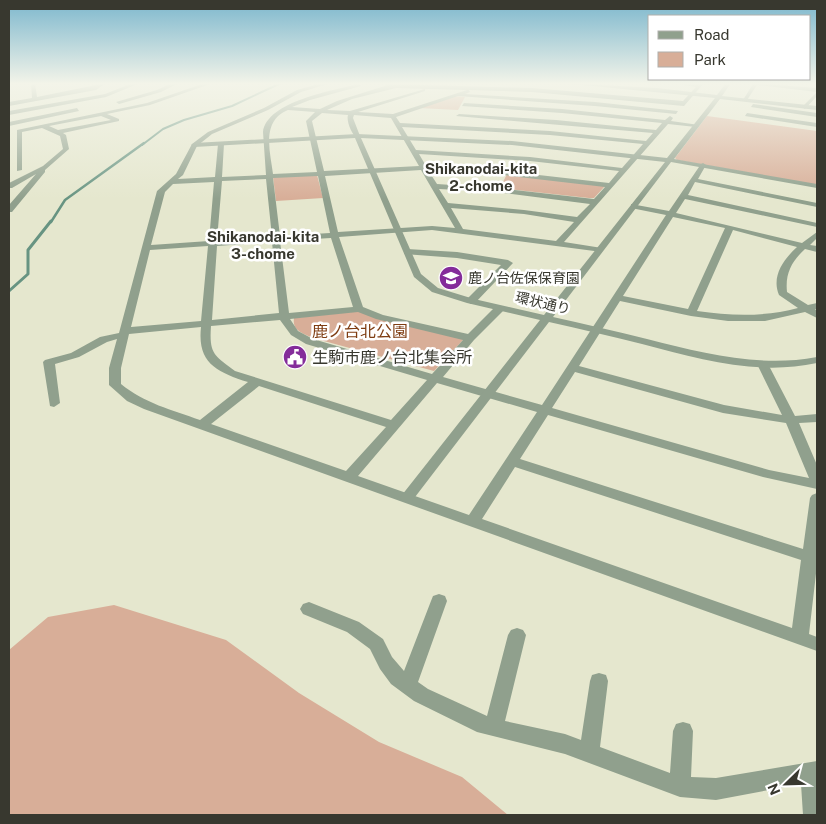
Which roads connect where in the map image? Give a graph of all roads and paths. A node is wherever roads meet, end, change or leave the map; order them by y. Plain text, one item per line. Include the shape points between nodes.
1 (31, 121) edge
2 (64, 121) edge
3 (110, 121) edge
4 (236, 121) edge
5 (271, 121) edge
6 (309, 121) edge
7 (351, 121) edge
8 (395, 121) edge
9 (457, 121) edge
10 (547, 121) edge
11 (663, 121) edge
12 (699, 121) edge
13 (771, 121) edge
14 (556, 122) junction
15 (668, 122) junction
16 (397, 125) junction
17 (696, 125) junction
18 (42, 126) junction
19 (454, 127) junction
20 (817, 128) edge
21 (520, 130) junction
22 (59, 132) junction
23 (658, 132) junction
24 (550, 133) junction
25 (357, 136) junction
26 (405, 138) junction
27 (313, 139) junction
28 (266, 142) junction
29 (512, 143) junction
30 (648, 143) junction
31 (221, 144) junction
32 (194, 145) junction
33 (413, 152) junction
34 (637, 156) junction
35 (504, 157) junction
36 (669, 160) junction
37 (703, 166) junction
38 (45, 167) junction
39 (423, 168) junction
40 (19, 170) junction
41 (624, 170) junction
42 (9, 171) edge
43 (371, 171) junction
44 (494, 172) junction
45 (320, 174) junction
46 (270, 176) junction
47 (219, 180) junction
48 (694, 180) junction
49 (171, 182) junction
50 (611, 185) junction
51 (9, 186) edge
52 (434, 186) junction
53 (817, 186) edge
54 (683, 196) junction
55 (596, 202) junction
56 (445, 205) junction
57 (817, 205) edge
58 (634, 206) junction
59 (9, 210) edge
60 (672, 214) junction
61 (579, 220) junction
62 (817, 225) edge
63 (730, 227) junction
64 (398, 230) junction
65 (460, 230) junction
66 (334, 234) junction
67 (817, 234) edge
68 (276, 238) junction
69 (212, 243) junction
70 (559, 243) junction
71 (805, 245) junction
72 (146, 248) junction
73 (817, 249) edge
74 (599, 250) junction
75 (407, 252) junction
76 (618, 298) junction
77 (472, 301) junction
78 (817, 306) edge
79 (500, 308) junction
80 (806, 308) junction
81 (359, 309) junction
82 (691, 313) junction
83 (817, 315) edge
84 (284, 317) junction
85 (547, 318) junction
86 (206, 324) junction
87 (596, 330) junction
88 (124, 333) junction
89 (470, 338) junction
90 (817, 360) edge
91 (763, 364) junction
92 (572, 368) junction
93 (436, 379) junction
94 (256, 382) junction
95 (488, 394) junction
96 (54, 403) dead end
97 (545, 410) junction
98 (817, 418) edge
99 (791, 420) junction
100 (202, 425) junction
101 (393, 425) junction
102 (512, 461) junction
103 (349, 478) junction
104 (817, 482) edge
105 (407, 498) junction
106 (817, 498) edge
107 (472, 522) junction
108 (814, 558) edge
109 (440, 601) dead end
110 (309, 609) dead end
111 (517, 635) dead end
112 (800, 638) junction
113 (817, 644) edge
114 (599, 681) dead end
115 (408, 686) junction
116 (494, 728) junction
117 (683, 731) dead end
118 (589, 754) junction
119 (814, 771) edge
120 (680, 787) junction
121 (814, 815) edge

1 - 18 street
2 - 18 street
3 - 22 street
4 - 32 street via 210,132
5 - 28 street
6 - 27 street
7 - 25 street, 環状通り
8 - 16 street
9 - 19 street
10 - 14 street
11 - 15 street
12 - 17 street
13 - 20 street
14 - 23 street
14 - 24 street
15 - 17 street
15 - 23 street
16 - 19 street via 422,122
16 - 26 street
17 - 36 street
18 - 22 street
18 - 40 street via 19,131
19 - 21 street
21 - 24 street
21 - 29 street
22 - 38 street via 63,135 66,149
23 - 30 street
24 - 30 street
25 - 26 street
25 - 27 street
25 - 43 street, 環状通り
26 - 29 street
26 - 33 street
27 - 28 street
27 - 45 street
28 - 31 street
28 - 46 street
29 - 34 street
29 - 35 street
30 - 34 street
31 - 32 street
31 - 47 street
32 - 49 street via 179,175
33 - 35 street
33 - 39 street
34 - 36 street
34 - 41 street
35 - 41 street
35 - 44 street
36 - 37 street
36 - 58 street
37 - 48 street
37 - 53 street
38 - 40 street
38 - 51 street
38 - 59 street
39 - 43 street
39 - 44 street
39 - 52 street
40 - 42 street
41 - 50 street
43 - 45 street
43 - 64 street, 環状通り
44 - 50 street
45 - 46 street
45 - 66 street
46 - 47 street
46 - 68 street
47 - 49 street
47 - 69 street
48 - 54 street
48 - 57 street
49 - 72 street via 160,190
50 - 55 street
52 - 55 street
52 - 56 street
54 - 60 street
54 - 62 street
55 - 61 street
56 - 61 street
56 - 65 street
58 - 60 street
58 - 74 street
60 - 63 street
60 - 76 street
61 - 70 street
63 - 71 street
63 - 82 street
64 - 65 street
64 - 66 street
64 - 75 street, 環状通り
65 - 70 street
66 - 68 street
66 - 81 street
67 - 71 street
68 - 69 street
68 - 84 street
69 - 72 street
69 - 86 street
70 - 74 street
71 - 73 street
71 - 80 street via 790,258 779,280 782,293
72 - 88 street
74 - 85 street
75 - 77 street, 環状通り via 424,283 450,296
75 - 77 street via 508,263
76 - 82 street
76 - 87 street
77 - 79 street, 環状通り
78 - 80 street
79 - 85 street, 環状通り
79 - 89 street
80 - 82 street via 767,318 737,319
80 - 83 street
81 - 84 street
81 - 89 street
84 - 86 street
84 - 93 street via 290,331 306,341
85 - 87 street, 環状通り
85 - 95 street
86 - 88 street
86 - 94 street via 209,356 231,373
87 - 91 street, 環状通り via 712,358
87 - 92 street
88 - 96 street via 75,355 49,362
88 - 100 street via 115,368 115,386 131,398
89 - 93 street
90 - 91 street, 環状通り
91 - 99 street
92 - 97 street
92 - 99 street via 723,409
93 - 95 street
93 - 101 street
94 - 100 street
94 - 101 street
95 - 97 street
95 - 105 street
97 - 102 street
97 - 104 street via 768,474
98 - 99 street
99 - 104 street
100 - 103 street
101 - 103 street
102 - 107 street
102 - 108 street
103 - 105 street
105 - 107 street
106 - 108 street
107 - 112 street
108 - 112 street
109 - 115 street
110 - 115 street via 353,626 377,644 386,663
111 - 116 street
112 - 113 street
114 - 118 street
115 - 116 street via 477,723
116 - 118 street via 565,744
117 - 120 street
118 - 120 street
119 - 120 street via 716,789
119 - 121 street

